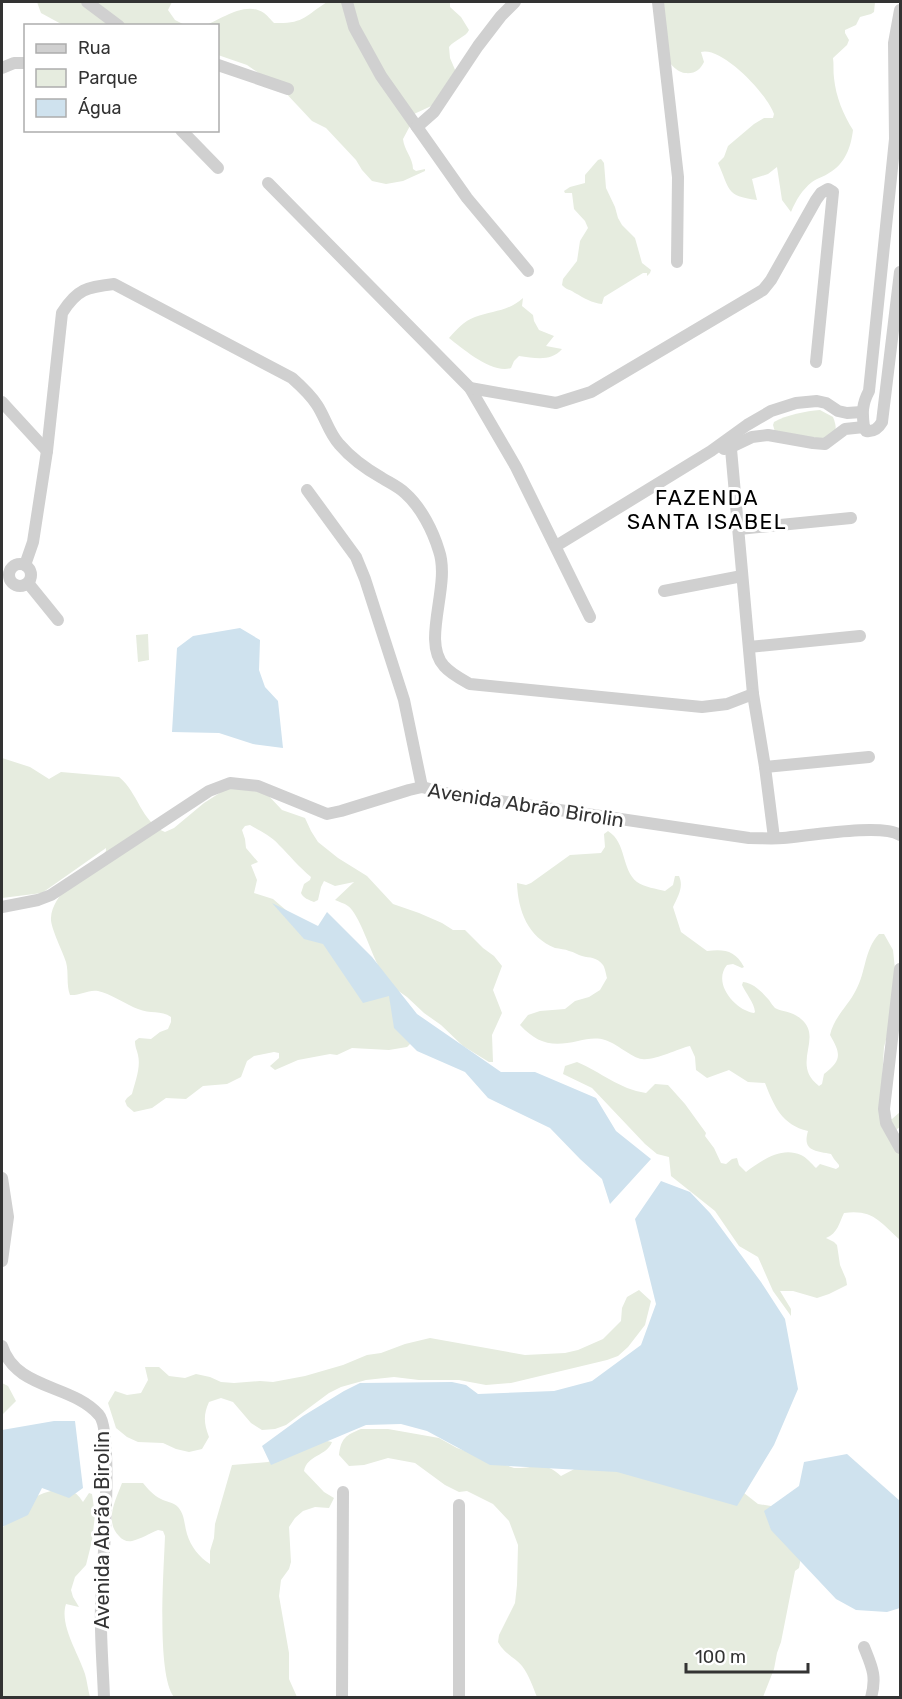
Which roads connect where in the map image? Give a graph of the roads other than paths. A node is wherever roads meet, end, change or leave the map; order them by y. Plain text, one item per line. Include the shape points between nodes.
1 (87, 2) edge
2 (347, 2) edge
3 (515, 2) edge
4 (658, 2) edge
5 (900, 10) edge
6 (115, 24) edge
7 (24, 63) edge
8 (219, 65) edge
9 (2, 68) edge
10 (288, 89) dead end
11 (417, 127) junction
12 (183, 132) edge
13 (898, 143) edge
14 (218, 168) dead end
15 (268, 183) dead end
16 (677, 262) dead end
17 (528, 271) dead end
18 (900, 272) edge
19 (816, 362) dead end
20 (470, 388) junction
21 (869, 391) junction
22 (886, 394) junction
23 (2, 402) edge
24 (838, 411) junction
25 (862, 412) junction
26 (864, 427) junction
27 (840, 432) junction
28 (730, 443) junction
29 (47, 451) junction
30 (308, 490) dead end
31 (851, 518) dead end
32 (739, 529) junction
33 (556, 546) junction
34 (25, 565) junction
35 (742, 576) junction
36 (5, 578) edge
37 (28, 583) junction
38 (664, 591) dead end
39 (590, 617) dead end
40 (58, 620) dead end
41 (860, 636) dead end
42 (749, 647) junction
43 (753, 694) junction
44 (869, 757) dead end
45 (765, 767) junction
46 (422, 788) junction
47 (900, 835) edge
48 (774, 838) junction
49 (2, 907) edge
50 (900, 969) edge
51 (900, 1148) edge
52 (2, 1178) edge
53 (2, 1262) edge
54 (2, 1346) edge
55 (343, 1492) dead end
56 (459, 1505) dead end
57 (864, 1647) dead end
58 (104, 1698) edge
59 (342, 1698) edge
60 (459, 1698) edge
61 (871, 1698) edge

1 - 6 street
2 - 11 street via 354,27
3 - 11 street via 484,39 434,112
4 - 16 street via 678,177
5 - 13 street via 894,43
7 - 9 street
8 - 10 street
11 - 17 street via 467,198
12 - 14 street
13 - 21 street
15 - 20 street
18 - 22 street
19 - 20 street via 833,192 828,189 821,192 763,290 591,392 556,403
20 - 33 street
21 - 22 street
21 - 25 street
22 - 26 street via 879,428 871,431
23 - 29 street
24 - 25 street
24 - 27 street
24 - 28 street via 817,401 771,411 747,424
25 - 26 street
26 - 27 street
27 - 28 street via 825,444 768,435
28 - 32 street
28 - 33 street
29 - 34 street via 33,542
29 - 43 street via 62,313 81,292 114,284 292,378 317,405 348,454 404,491 416,504 440,554 443,579 435,651 452,674 470,684 702,707 727,704
30 - 46 street via 356,557 365,579 404,700
31 - 32 street
32 - 35 street
33 - 39 street
34 - 36 street via 14,566
34 - 37 street via 31,573
35 - 38 street
35 - 42 street
36 - 37 street via 17,586
37 - 40 street
41 - 42 street
42 - 43 street
43 - 45 street
44 - 45 street
45 - 48 street
46 - 48 street, Avenida Abrão Birolin via 749,838
46 - 49 street, Avenida Abrão Birolin via 327,814 258,786 230,783 209,791 51,895
47 - 48 street, Avenida Abrão Birolin via 876,829
50 - 51 street via 884,1109 886,1123
52 - 53 street via 8,1217
54 - 58 street, Avenida Abrão Birolin via 10,1364 25,1377 83,1401 101,1417 105,1436 106,1521 101,1608
55 - 59 street
56 - 60 street
57 - 61 street via 874,1675

